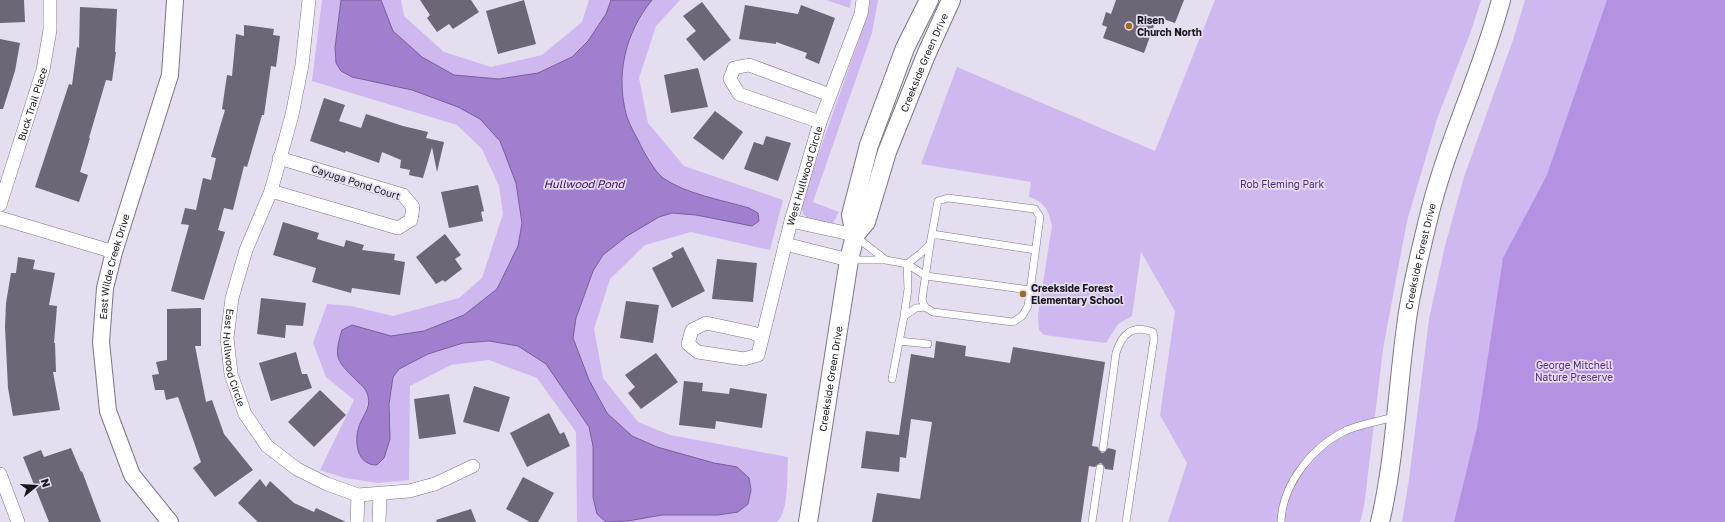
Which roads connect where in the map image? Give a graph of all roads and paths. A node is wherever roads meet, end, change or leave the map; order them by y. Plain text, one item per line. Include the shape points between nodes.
1 (50, 0) edge
2 (175, 0) edge
3 (309, 0) edge
4 (862, 0) edge
5 (930, 0) edge
6 (951, 0) edge
7 (1501, 0) edge
8 (830, 96) junction
9 (820, 122) junction
10 (279, 158) junction
11 (271, 190) junction
12 (0, 205) edge
13 (0, 218) edge
14 (791, 221) junction
15 (932, 234) junction
16 (855, 235) junction
17 (785, 244) junction
18 (930, 244) junction
19 (1035, 250) junction
20 (114, 252) junction
21 (849, 260) junction
22 (886, 260) junction
23 (907, 264) junction
24 (926, 276) junction
25 (1030, 290) junction
26 (925, 307) junction
27 (904, 316) junction
28 (762, 337) junction
29 (899, 340) junction
30 (928, 344) dead end
31 (892, 379) dead end
32 (1395, 417) junction
33 (1103, 448) dead end
34 (474, 466) dead end
35 (1100, 468) dead end
36 (0, 474) edge
37 (358, 495) junction
38 (380, 495) junction
39 (18, 522) edge
40 (170, 522) edge
41 (357, 522) edge
42 (379, 522) edge
43 (808, 522) edge
44 (1092, 522) edge
45 (1126, 522) edge
46 (1281, 522) edge
47 (1380, 522) edge

1 - 12 street, Buck Trail Place via 50,30 43,70
2 - 20 street, East Wilde Creek Drive via 170,75
3 - 10 street, East Hullwood Circle via 302,65 292,115
4 - 8 street, West Hullwood Circle via 861,14
5 - 16 main road, Creekside Green Drive via 905,48 868,144 850,215
6 - 16 main road, Creekside Green Drive via 887,152 866,222
7 - 32 main road, Creekside Forest Drive via 1432,202 1409,305
8 - 9 street, West Hullwood Circle
8 - 9 street via 749,65 734,68 730,79 739,94
9 - 14 street, West Hullwood Circle
10 - 11 street, East Hullwood Circle
10 - 11 street, Cayuga Pond Court via 403,195 413,207 411,220 398,228
11 - 37 street, East Hullwood Circle via 246,250 232,298 227,338 231,374 245,414 267,446 297,469 327,484
13 - 20 street
14 - 16 street
14 - 17 street, West Hullwood Circle
15 - 18 lane
15 - 19 lane
15 - 19 lane via 938,201 948,198 1035,209 1040,217
16 - 21 main road, Creekside Green Drive
16 - 22 lane
17 - 21 street
17 - 28 street, West Hullwood Circle
18 - 23 lane
18 - 24 lane
19 - 25 lane
20 - 40 street, East Wilde Creek Drive via 105,288 101,342 108,411 132,474
21 - 22 lane
21 - 43 main road, Creekside Green Drive
22 - 23 lane
23 - 24 lane
23 - 27 lane via 908,289
24 - 25 lane
24 - 26 lane via 922,300
25 - 26 lane via 1028,306 1022,316 1013,322 933,312
26 - 27 lane via 916,308
27 - 29 lane
28 - 28 street, West Hullwood Circle via 758,355 744,359 698,352 688,344 692,330 706,323
29 - 30 lane
29 - 31 lane
32 - 46 lane via 1347,430 1324,444 1307,461 1294,480 1286,497
32 - 47 main road, Creekside Forest Drive via 1389,477
33 - 45 lane via 1116,353 1121,339 1131,331 1145,329 1153,332
34 - 38 street, East Hullwood Circle via 435,484
35 - 44 lane
36 - 39 street
37 - 38 street, East Hullwood Circle
37 - 41 street
38 - 42 street

